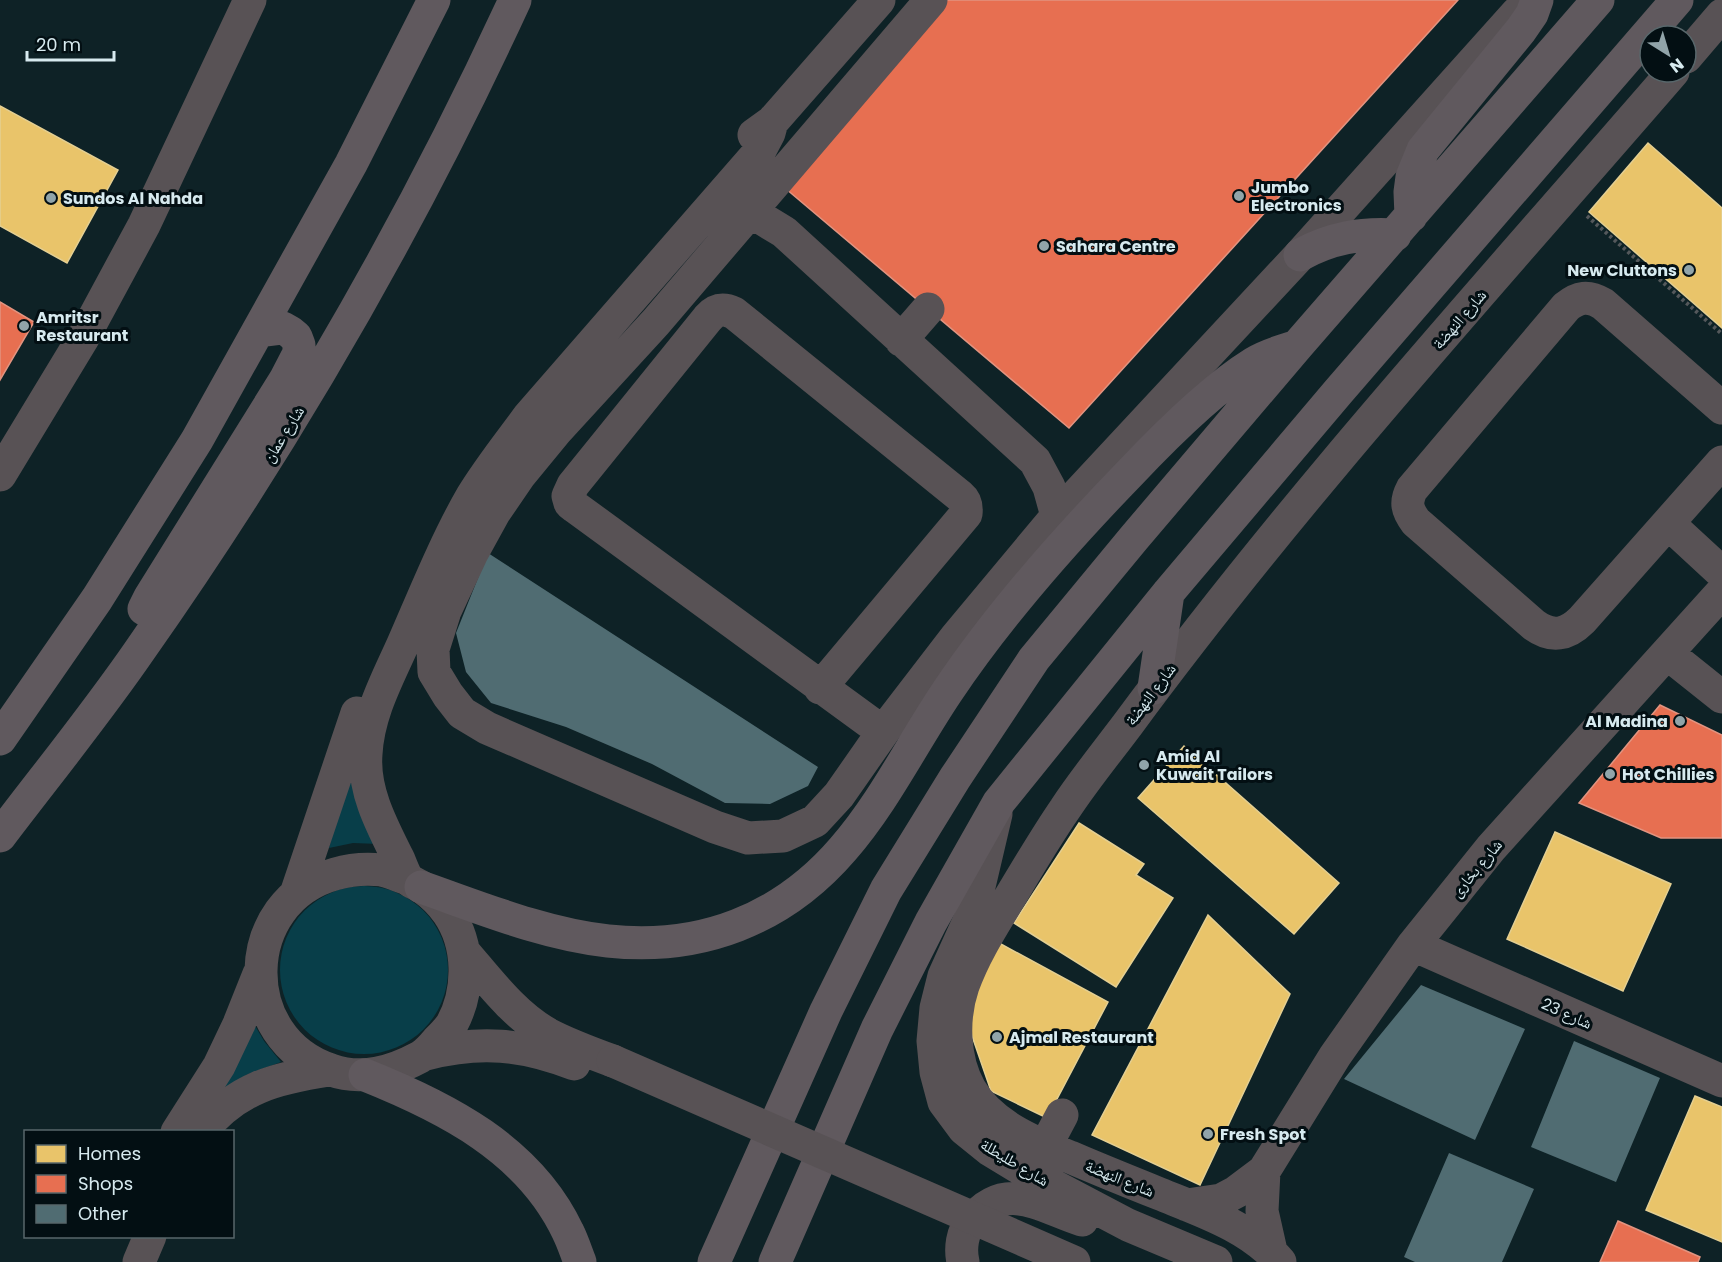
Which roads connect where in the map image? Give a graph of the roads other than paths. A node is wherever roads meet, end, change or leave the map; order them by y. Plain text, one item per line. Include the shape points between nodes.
1 (250, 0) edge
2 (434, 0) edge
3 (515, 0) edge
4 (879, 0) edge
5 (931, 0) edge
6 (1528, 0) edge
7 (1537, 0) edge
8 (1598, 0) edge
9 (1677, 0) edge
10 (1722, 15) edge
11 (1698, 43) edge
12 (1663, 84) edge
13 (772, 122) junction
14 (778, 179) junction
15 (707, 212) junction
16 (749, 214) junction
17 (1403, 225) junction
18 (784, 232) junction
19 (1300, 255) junction
20 (928, 309) dead end
21 (259, 331) junction
22 (901, 340) junction
23 (1298, 345) junction
24 (1722, 408) edge
25 (1035, 461) junction
26 (1722, 462) edge
27 (0, 475) edge
28 (1094, 475) junction
29 (1057, 516) junction
30 (1669, 524) junction
31 (1722, 573) edge
32 (1722, 592) edge
33 (1168, 593) junction
34 (140, 652) junction
35 (1668, 654) junction
36 (820, 688) junction
37 (1154, 688) junction
38 (1722, 698) edge
39 (883, 732) junction
40 (0, 739) edge
41 (999, 802) junction
42 (0, 836) edge
43 (415, 883) junction
44 (296, 894) junction
45 (1413, 945) junction
46 (464, 952) junction
47 (259, 974) junction
48 (426, 1054) junction
49 (609, 1069) junction
50 (329, 1070) junction
51 (364, 1075) junction
52 (1722, 1081) edge
53 (1062, 1115) dead end
54 (178, 1130) edge
55 (202, 1130) edge
56 (1045, 1147) junction
57 (1264, 1171) junction
58 (1187, 1205) junction
59 (1128, 1225) junction
60 (125, 1238) edge
61 (149, 1238) edge
62 (1275, 1256) edge
63 (115, 1262) edge
64 (139, 1262) edge
65 (580, 1262) edge
66 (714, 1262) edge
67 (774, 1262) edge
68 (963, 1262) edge
69 (1030, 1262) edge
70 (1074, 1262) edge
71 (1216, 1262) edge

1 - 27 street via 144,225 83,338
2 - 21 main road via 351,164
3 - 34 main road, شارع عمان via 431,172 331,355 284,434
4 - 13 street
5 - 14 street
6 - 19 street
7 - 17 main road via 1521,30 1423,150 1412,177
8 - 17 main road
9 - 33 main road
10 - 11 street
12 - 37 street, شارع النهضة via 1332,466
13 - 15 street via 759,152
13 - 44 street via 749,140 526,393 466,472 422,557 380,655 347,739
14 - 16 street
14 - 18 street
15 - 16 street
15 - 43 street via 499,456 472,497 376,705 365,758 368,786 376,813
16 - 18 street
16 - 39 street via 520,475 483,533 444,611 433,649 434,672 462,713 487,728 748,838 783,836 816,821
17 - 19 main road via 1376,234 1336,238
17 - 23 main road
18 - 22 street
19 - 28 street
20 - 22 street
21 - 34 main road via 275,328 290,332 299,345 299,353 150,597 140,620
21 - 40 main road via 149,519
22 - 25 street
23 - 43 main road via 1255,363 1215,393 1137,465 1074,531 947,691 867,818 842,850 807,885 776,907 759,917 702,936 665,941 607,941 504,916
23 - 66 main road via 1034,659 954,778 886,890 826,1011
24 - 30 street via 1602,304 1582,297 1566,307 1407,499 1416,522 1534,625 1550,633 1576,626
25 - 28 street via 1064,472
25 - 29 street via 1049,487
26 - 30 street
28 - 29 street
29 - 39 street
30 - 31 street
32 - 35 street, شارع بخارى
33 - 37 main road
33 - 41 main road
34 - 42 main road, شارع عمان
35 - 38 street
35 - 45 street, شارع بخارى via 1491,848
36 - 36 street via 575,507 568,496 708,318 720,309 734,313 965,500 967,507 966,514
36 - 39 street
37 - 56 street, شارع النهضة via 1065,809 983,943 962,988 956,1024 958,1058 971,1090 994,1116
41 - 59 street, شارع طليطلة via 973,912 944,976 936,1008 933,1041 944,1102 964,1129 990,1150
41 - 67 main road via 876,1029
43 - 44 street via 380,870 350,870 321,878
43 - 46 street via 437,899 449,915
44 - 47 street via 276,916 264,944
45 - 52 street, شارع 23
45 - 57 street, شارع بخارى via 1335,1056
46 - 48 street via 465,990 451,1025
46 - 49 street via 502,997 526,1018
47 - 50 street via 269,1014 287,1042 306,1059
47 - 54 street via 219,1066
48 - 49 street via 453,1047 494,1045 543,1052
48 - 51 street via 397,1069
49 - 69 street
49 - 70 street, bridge
50 - 51 street
50 - 55 street via 267,1083 226,1104
51 - 65 main road via 435,1107 506,1152 553,1207
53 - 56 street
56 - 58 street, شارع النهضة
57 - 58 street, شارع بخارى via 1221,1200
57 - 62 street, شارع بخارى via 1262,1211
58 - 62 street, شارع النهضة via 1247,1233
59 - 68 street via 1093,1223 1010,1197 979,1211 968,1225 962,1241
59 - 71 street, شارع طليطلة
60 - 63 street
61 - 64 street

